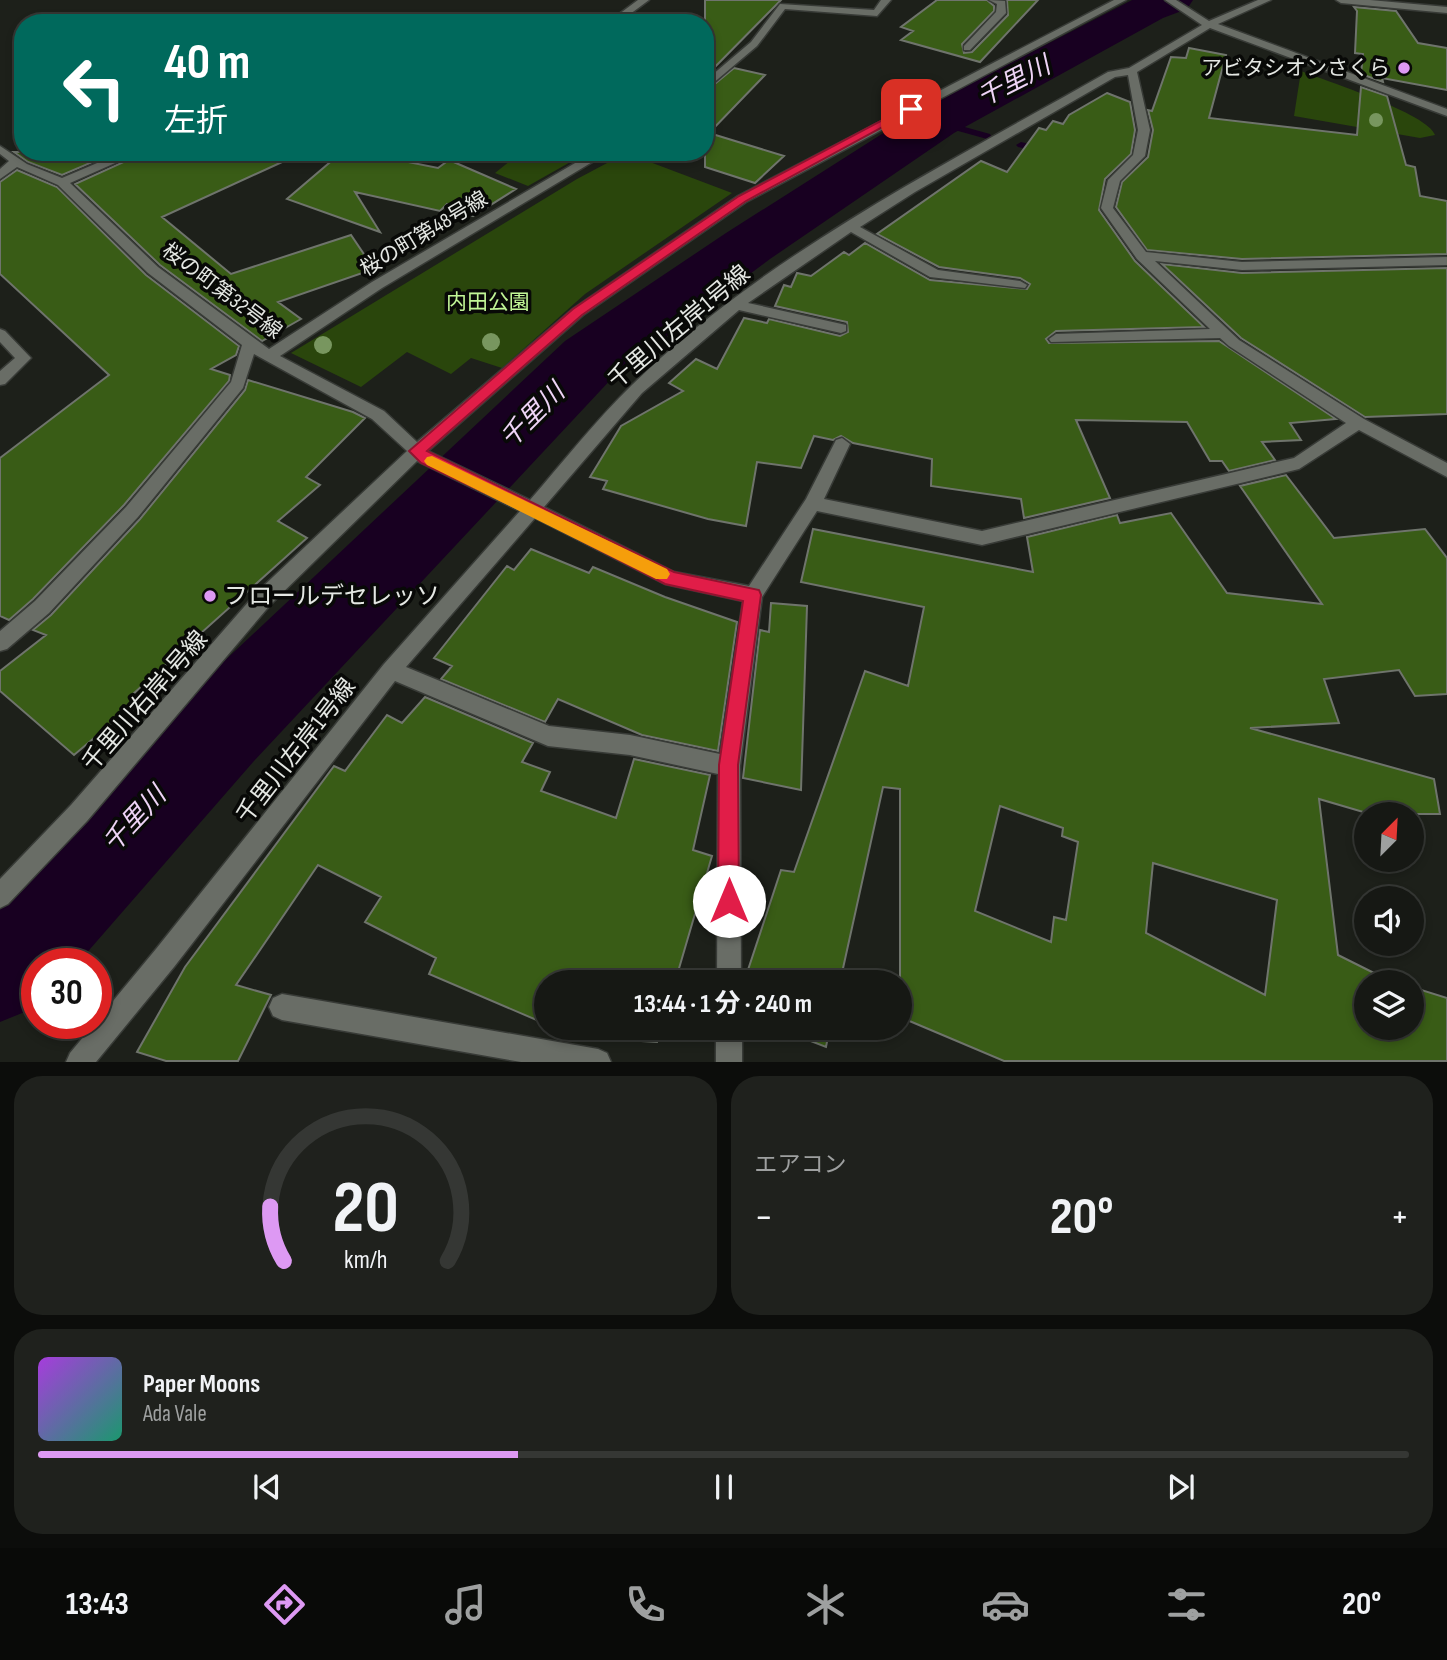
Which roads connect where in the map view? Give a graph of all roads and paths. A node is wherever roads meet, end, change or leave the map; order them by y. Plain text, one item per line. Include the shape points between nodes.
1 (644, 0) edge
2 (886, 0) edge
3 (994, 0) edge
4 (1121, 0) edge
5 (1170, 0) edge
6 (1266, 0) edge
7 (1341, 0) edge
8 (1447, 10) edge
9 (625, 14) edge
10 (1203, 22) junction
11 (967, 48) dead end
12 (1132, 71) junction
13 (714, 79) edge
14 (1445, 113) edge
15 (1447, 126) edge
16 (17, 161) joint
17 (112, 161) edge
18 (588, 161) edge
19 (0, 175) edge
20 (62, 182) junction
21 (851, 227) junction
22 (1142, 256) junction
23 (1447, 261) edge
24 (1020, 285) dead end
25 (737, 305) junction
26 (841, 328) dead end
27 (1223, 332) junction
28 (0, 334) edge
29 (1056, 339) dead end
30 (250, 343) junction
31 (269, 356) junction
32 (0, 380) edge
33 (1357, 423) junction
34 (842, 444) dead end
35 (421, 455) junction
36 (1447, 471) edge
37 (813, 503) junction
38 (529, 507) junction
39 (753, 595) junction
40 (0, 643) edge
41 (391, 670) junction
42 (729, 765) junction
43 (0, 895) edge
44 (729, 970) edge
45 (282, 1007) dead end
46 (729, 1040) edge
47 (79, 1062) edge
48 (598, 1062) edge
49 (729, 1062) edge

1 - 9 street
2 - 13 street via 877,13 783,6 754,44
3 - 11 street via 1002,3 1002,13
4 - 35 street, 千里川右岸1号線 via 743,199 578,312
5 - 10 street
6 - 10 street, 千里川左岸1号線
7 - 8 street
10 - 12 street, 千里川左岸1号線
10 - 14 street
12 - 21 street, 千里川左岸1号線 via 1112,74
12 - 22 street via 1144,130 1139,156 1114,180 1107,208
14 - 15 street
16 - 19 street
16 - 20 street, 桜の町第32号線
17 - 20 street
18 - 31 street, 桜の町第48号線 via 377,285
20 - 30 street, 桜の町第32号線 via 153,270
21 - 24 street via 935,274
21 - 25 street, 千里川左岸1号線
22 - 23 street via 1242,266
22 - 27 street
25 - 26 street
25 - 38 street, 千里川左岸1号線 via 637,389
27 - 29 street
27 - 33 street
28 - 32 street via 24,358
30 - 31 street, 桜の町第32号線
30 - 40 street via 238,384 132,512 42,607
31 - 35 street, 桜の町第32号線 via 378,415
33 - 36 street
33 - 37 street via 1299,463 982,538
34 - 37 street
35 - 38 street, 桜の町第32号線
35 - 43 street, 千里川右岸1号線 via 264,598 79,813
37 - 39 street
38 - 39 street, 桜の町第32号線 via 671,579
38 - 41 street, 千里川左岸1号線
39 - 42 street
41 - 42 street via 548,736 630,745
41 - 47 street, 千里川左岸1号線
42 - 44 street
45 - 48 street
46 - 49 street

